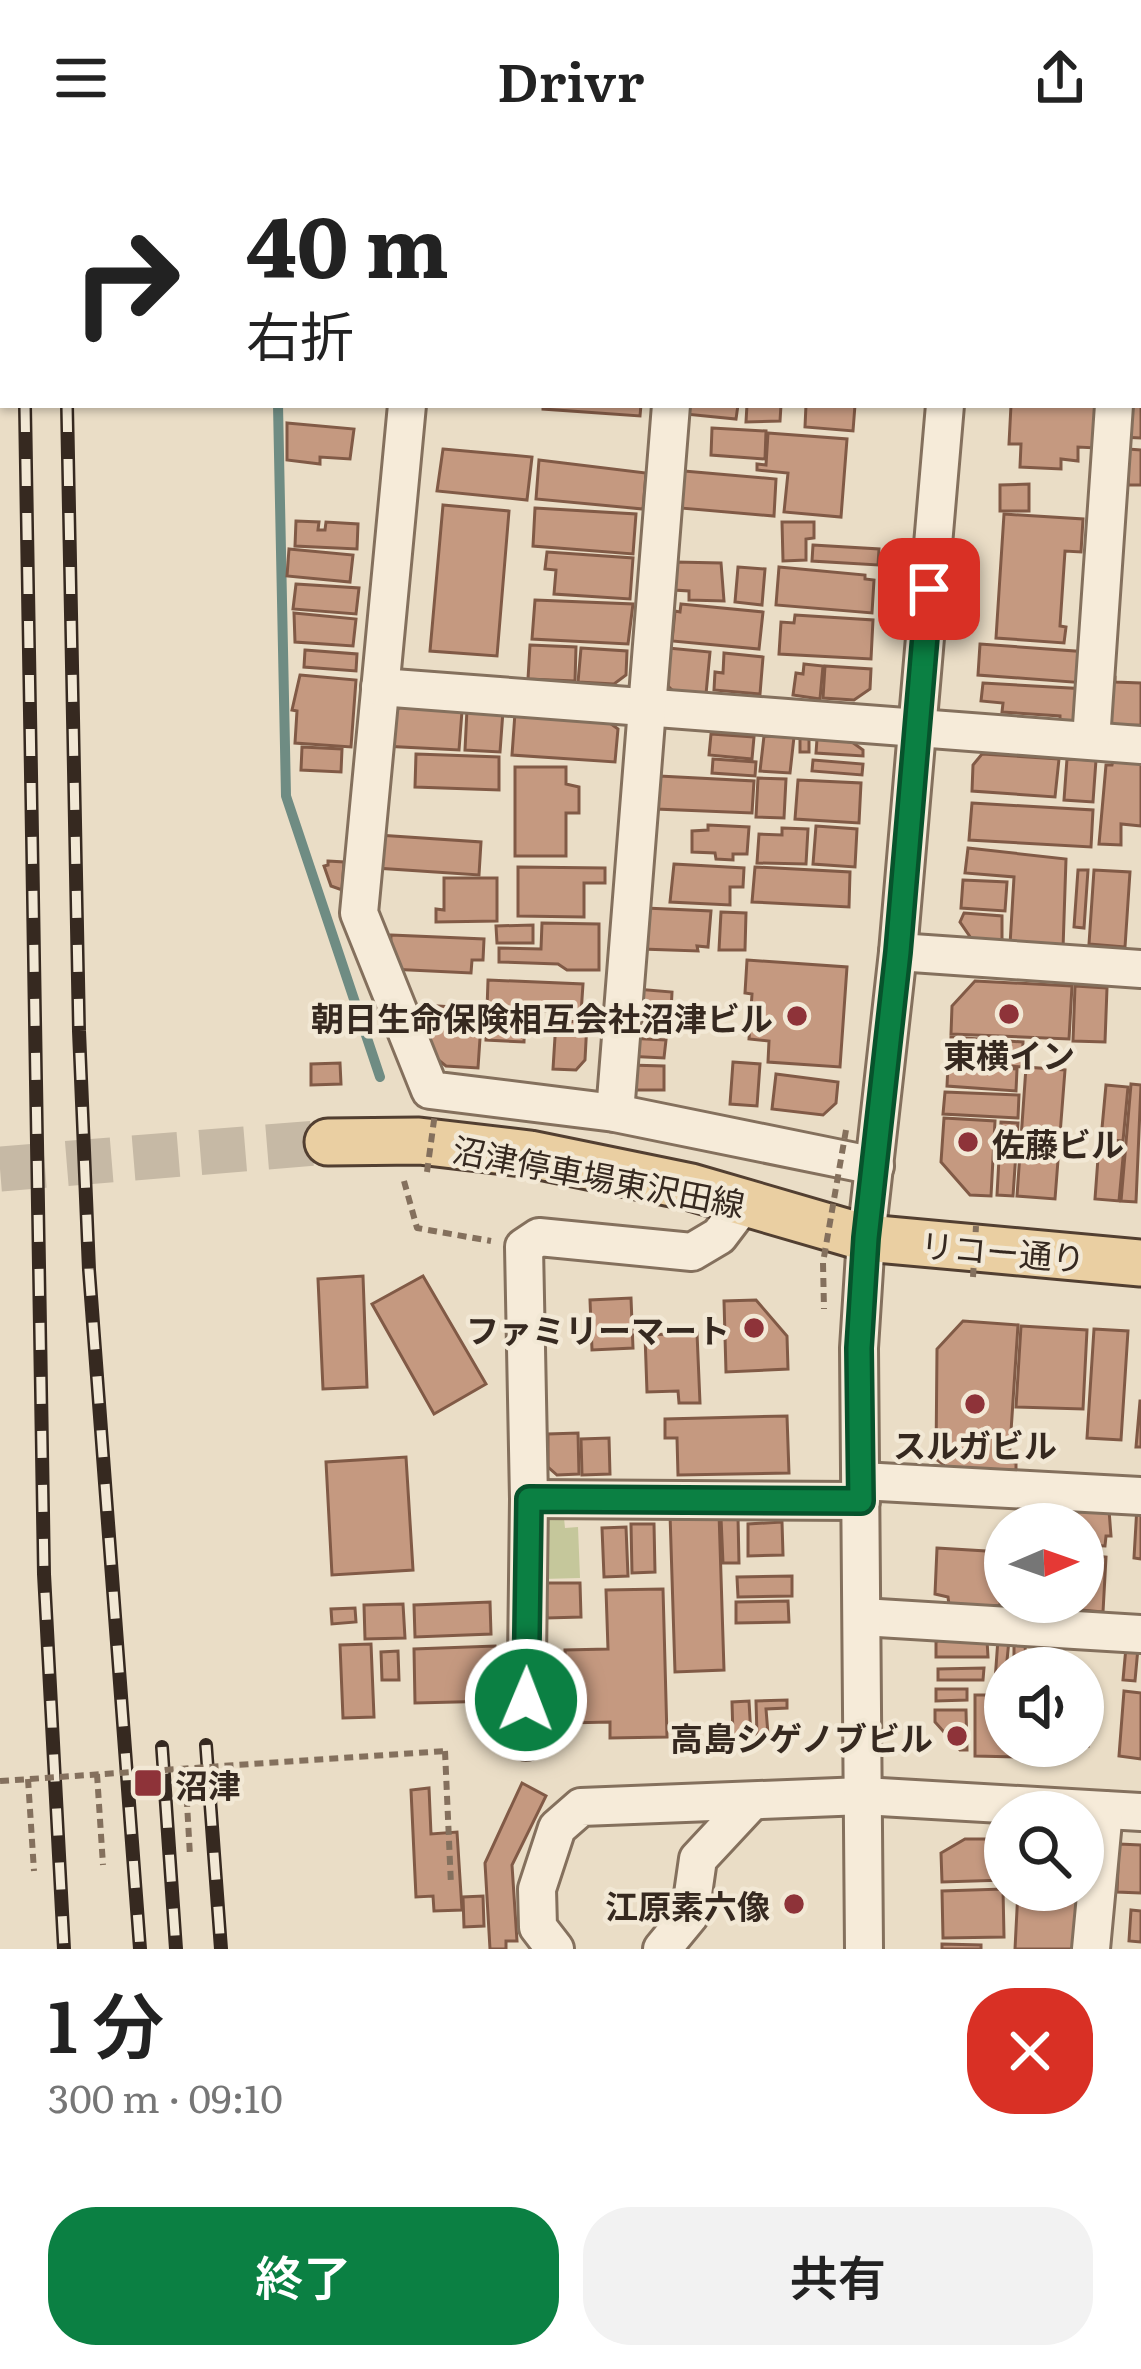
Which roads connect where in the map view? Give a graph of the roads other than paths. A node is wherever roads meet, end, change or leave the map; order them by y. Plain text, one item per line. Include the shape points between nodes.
1 (406, 408) edge
2 (671, 408) edge
3 (945, 408) edge
4 (1114, 408) edge
5 (380, 687) junction
6 (647, 706) junction
7 (918, 726) junction
8 (1091, 740) junction
9 (1141, 745) edge
10 (898, 952) junction
11 (1141, 969) edge
12 (615, 1113) junction
13 (328, 1142) tunnel mouth
14 (875, 1166) junction
15 (744, 1203) junction
16 (866, 1238) junction
17 (1141, 1263) edge
18 (861, 1491) junction
19 (1141, 1496) edge
20 (529, 1499) junction
21 (862, 1617) junction
22 (1141, 1634) edge
23 (526, 1741) dead end
24 (863, 1796) junction
25 (752, 1801) junction
26 (984, 1803) edge
27 (1104, 1810) edge
28 (1141, 1812) edge
29 (1094, 1911) edge
30 (555, 1949) edge
31 (662, 1949) edge
32 (864, 1949) edge
33 (1091, 1949) edge

1 - 5 street
2 - 6 street
3 - 7 street
4 - 8 street
5 - 6 street
5 - 12 street via 358,913 430,1090
6 - 7 street
6 - 12 street
7 - 8 street
7 - 10 street
8 - 9 street
10 - 11 street
10 - 14 street
12 - 14 street
13 - 15 main road, 沼津停車場東沢田線 via 418,1141 530,1154
14 - 16 street
15 - 16 main road, 沼津停車場東沢田線
15 - 20 street via 719,1236 692,1252 539,1237 524,1247
16 - 17 main road, リコー通り
16 - 18 street
18 - 19 street
18 - 20 street
18 - 21 street
20 - 23 street
21 - 22 street
21 - 24 street
24 - 25 street
24 - 26 street
24 - 32 street
25 - 30 street via 581,1807 557,1828 537,1889 538,1927
25 - 31 street via 698,1859 690,1915
27 - 28 street
29 - 33 street

